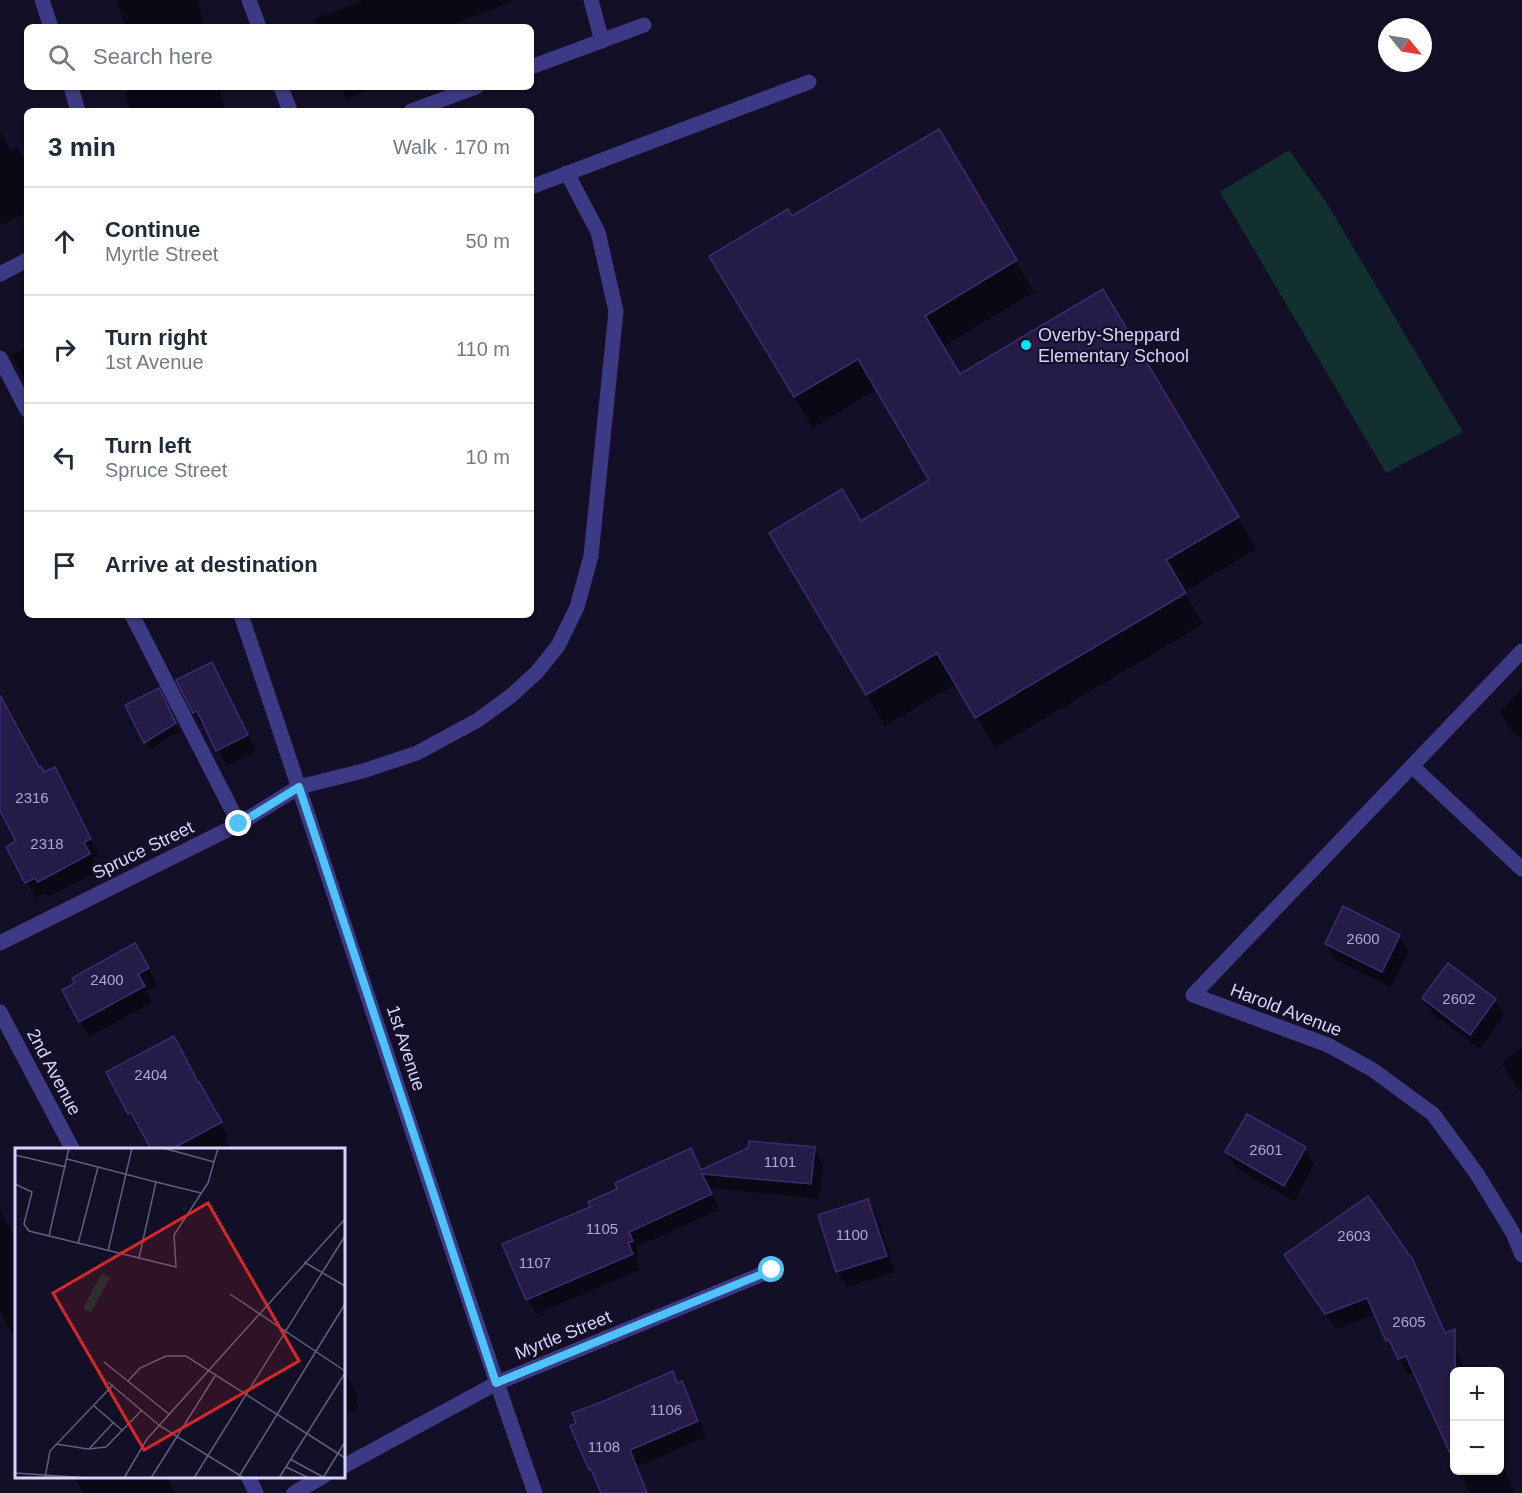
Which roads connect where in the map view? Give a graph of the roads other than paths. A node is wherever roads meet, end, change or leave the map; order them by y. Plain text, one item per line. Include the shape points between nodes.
1 (42, 0) edge
2 (249, 0) edge
3 (591, 0) edge
4 (50, 24) edge
5 (258, 24) edge
6 (644, 25) dead end
7 (602, 41) junction
8 (534, 66) edge
9 (809, 82) dead end
10 (72, 90) edge
11 (282, 90) edge
12 (468, 90) edge
13 (77, 108) edge
14 (289, 108) edge
15 (419, 108) edge
16 (567, 172) junction
17 (534, 186) edge
18 (24, 262) edge
19 (0, 274) edge
20 (0, 358) edge
21 (24, 405) edge
22 (134, 618) edge
23 (242, 618) edge
24 (1522, 651) edge
25 (1412, 766) junction
26 (299, 787) junction
27 (239, 824) junction
28 (1522, 868) edge
29 (0, 943) edge
30 (0, 1012) edge
31 (72, 1148) edge
32 (1522, 1255) edge
33 (772, 1270) dead end
34 (496, 1383) junction
35 (345, 1465) edge
36 (249, 1478) edge
37 (320, 1478) edge
38 (256, 1493) edge
39 (294, 1493) edge
40 (535, 1493) edge

1 - 4 street
2 - 5 street
3 - 7 street
6 - 7 street
7 - 8 street
9 - 16 street
10 - 13 street
11 - 14 street
12 - 15 street
16 - 17 street
16 - 26 street, Spruce Street via 598,232 616,311 591,556 577,607 558,646 537,672 478,720 417,753
18 - 19 street
20 - 21 street
22 - 27 street
23 - 26 street, 1st Avenue
24 - 25 street
25 - 28 street
25 - 32 street, Harold Avenue via 1193,995 1328,1045 1372,1070 1433,1114 1477,1174
26 - 27 street, Spruce Street
26 - 34 street, 1st Avenue
27 - 29 street, Spruce Street
30 - 31 street, 2nd Avenue
33 - 34 street, Myrtle Street
34 - 35 street, Myrtle Street
34 - 40 street, 1st Avenue
36 - 38 street
37 - 39 street

